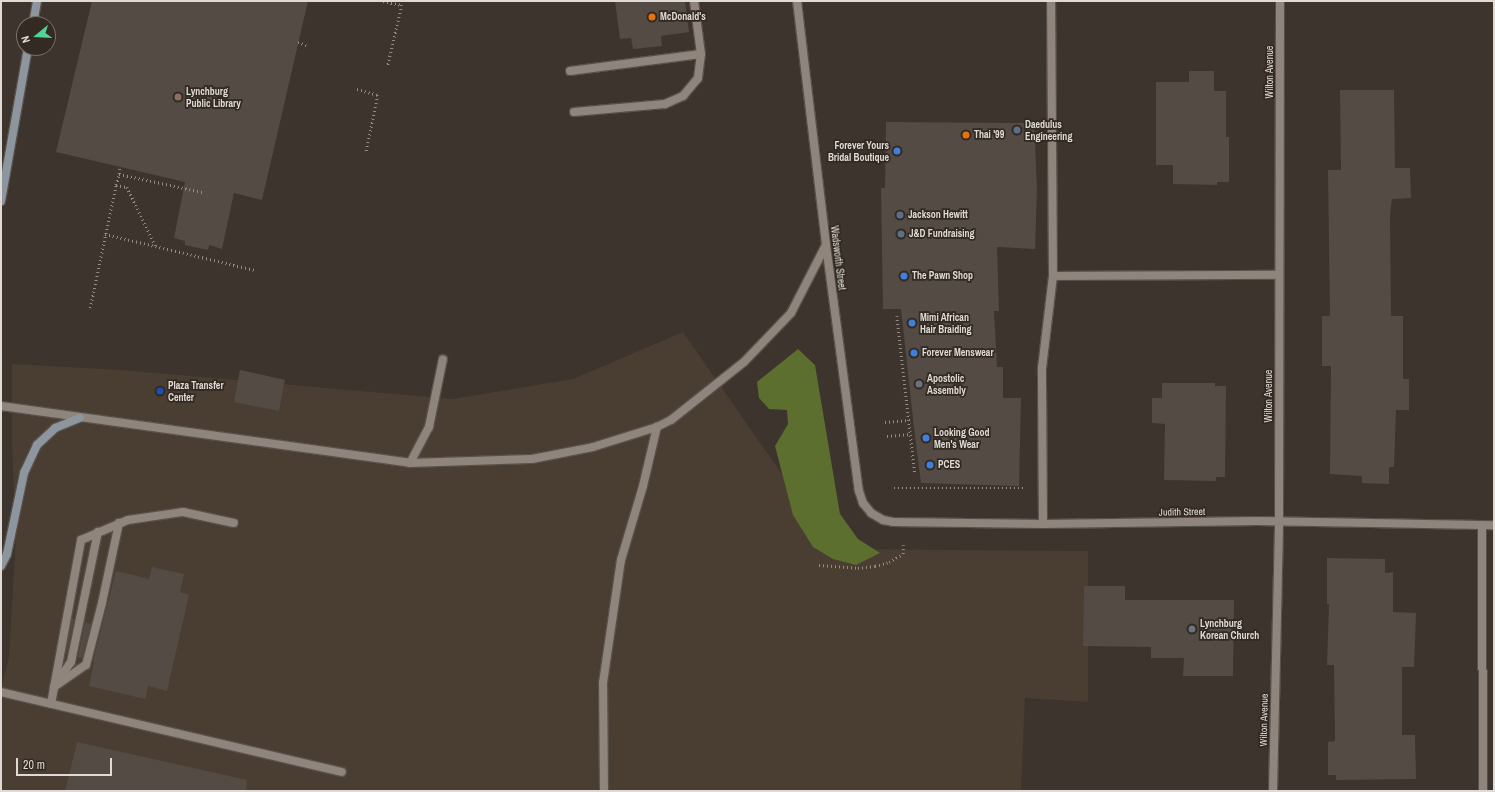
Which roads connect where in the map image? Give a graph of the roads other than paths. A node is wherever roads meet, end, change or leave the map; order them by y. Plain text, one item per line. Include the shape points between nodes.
1 (37, 1) edge
2 (694, 1) edge
3 (797, 1) edge
4 (1051, 1) edge
5 (1280, 1) edge
6 (34, 16) edge
7 (701, 54) junction
8 (27, 56) edge
9 (570, 71) dead end
10 (574, 112) dead end
11 (1, 201) edge
12 (826, 245) junction
13 (1279, 275) junction
14 (1053, 276) junction
15 (443, 359) dead end
16 (1, 406) edge
17 (80, 418) junction
18 (657, 427) junction
19 (410, 463) junction
20 (871, 513) joint
21 (1279, 522) junction
22 (119, 523) junction
23 (234, 523) dead end
24 (1042, 524) junction
25 (1482, 524) junction
26 (1494, 525) edge
27 (98, 532) junction
28 (1, 566) edge
29 (54, 687) junction
30 (1, 692) edge
31 (51, 704) junction
32 (342, 772) dead end
33 (604, 791) edge
34 (1273, 791) edge
35 (1483, 791) edge

1 - 6 main road
2 - 7 street
3 - 12 street, Wadsworth Street
4 - 14 street
5 - 13 street, Wilton Avenue
7 - 9 street
7 - 10 street via 698,78 683,96 665,104
8 - 11 main road
12 - 18 street via 791,313 744,362 694,404
12 - 20 street, Wadsworth Street via 859,491 863,503
13 - 14 street
13 - 21 street, Wilton Avenue
14 - 24 street via 1042,368
15 - 19 street via 429,427
16 - 17 street
17 - 19 street
17 - 28 main road via 55,428 37,445 24,472 7,554
18 - 19 street via 593,447 532,459
18 - 33 street via 621,560 602,683
20 - 24 street, Judith Street via 893,522
21 - 24 street, Judith Street
21 - 25 street, Judith Street
21 - 34 street, Wilton Avenue
22 - 23 street via 183,512
22 - 27 street
22 - 29 street via 86,665
25 - 26 street, Judith Street
25 - 35 street
27 - 29 street via 72,662
27 - 29 street via 82,540
29 - 31 street
30 - 31 street
31 - 32 street

